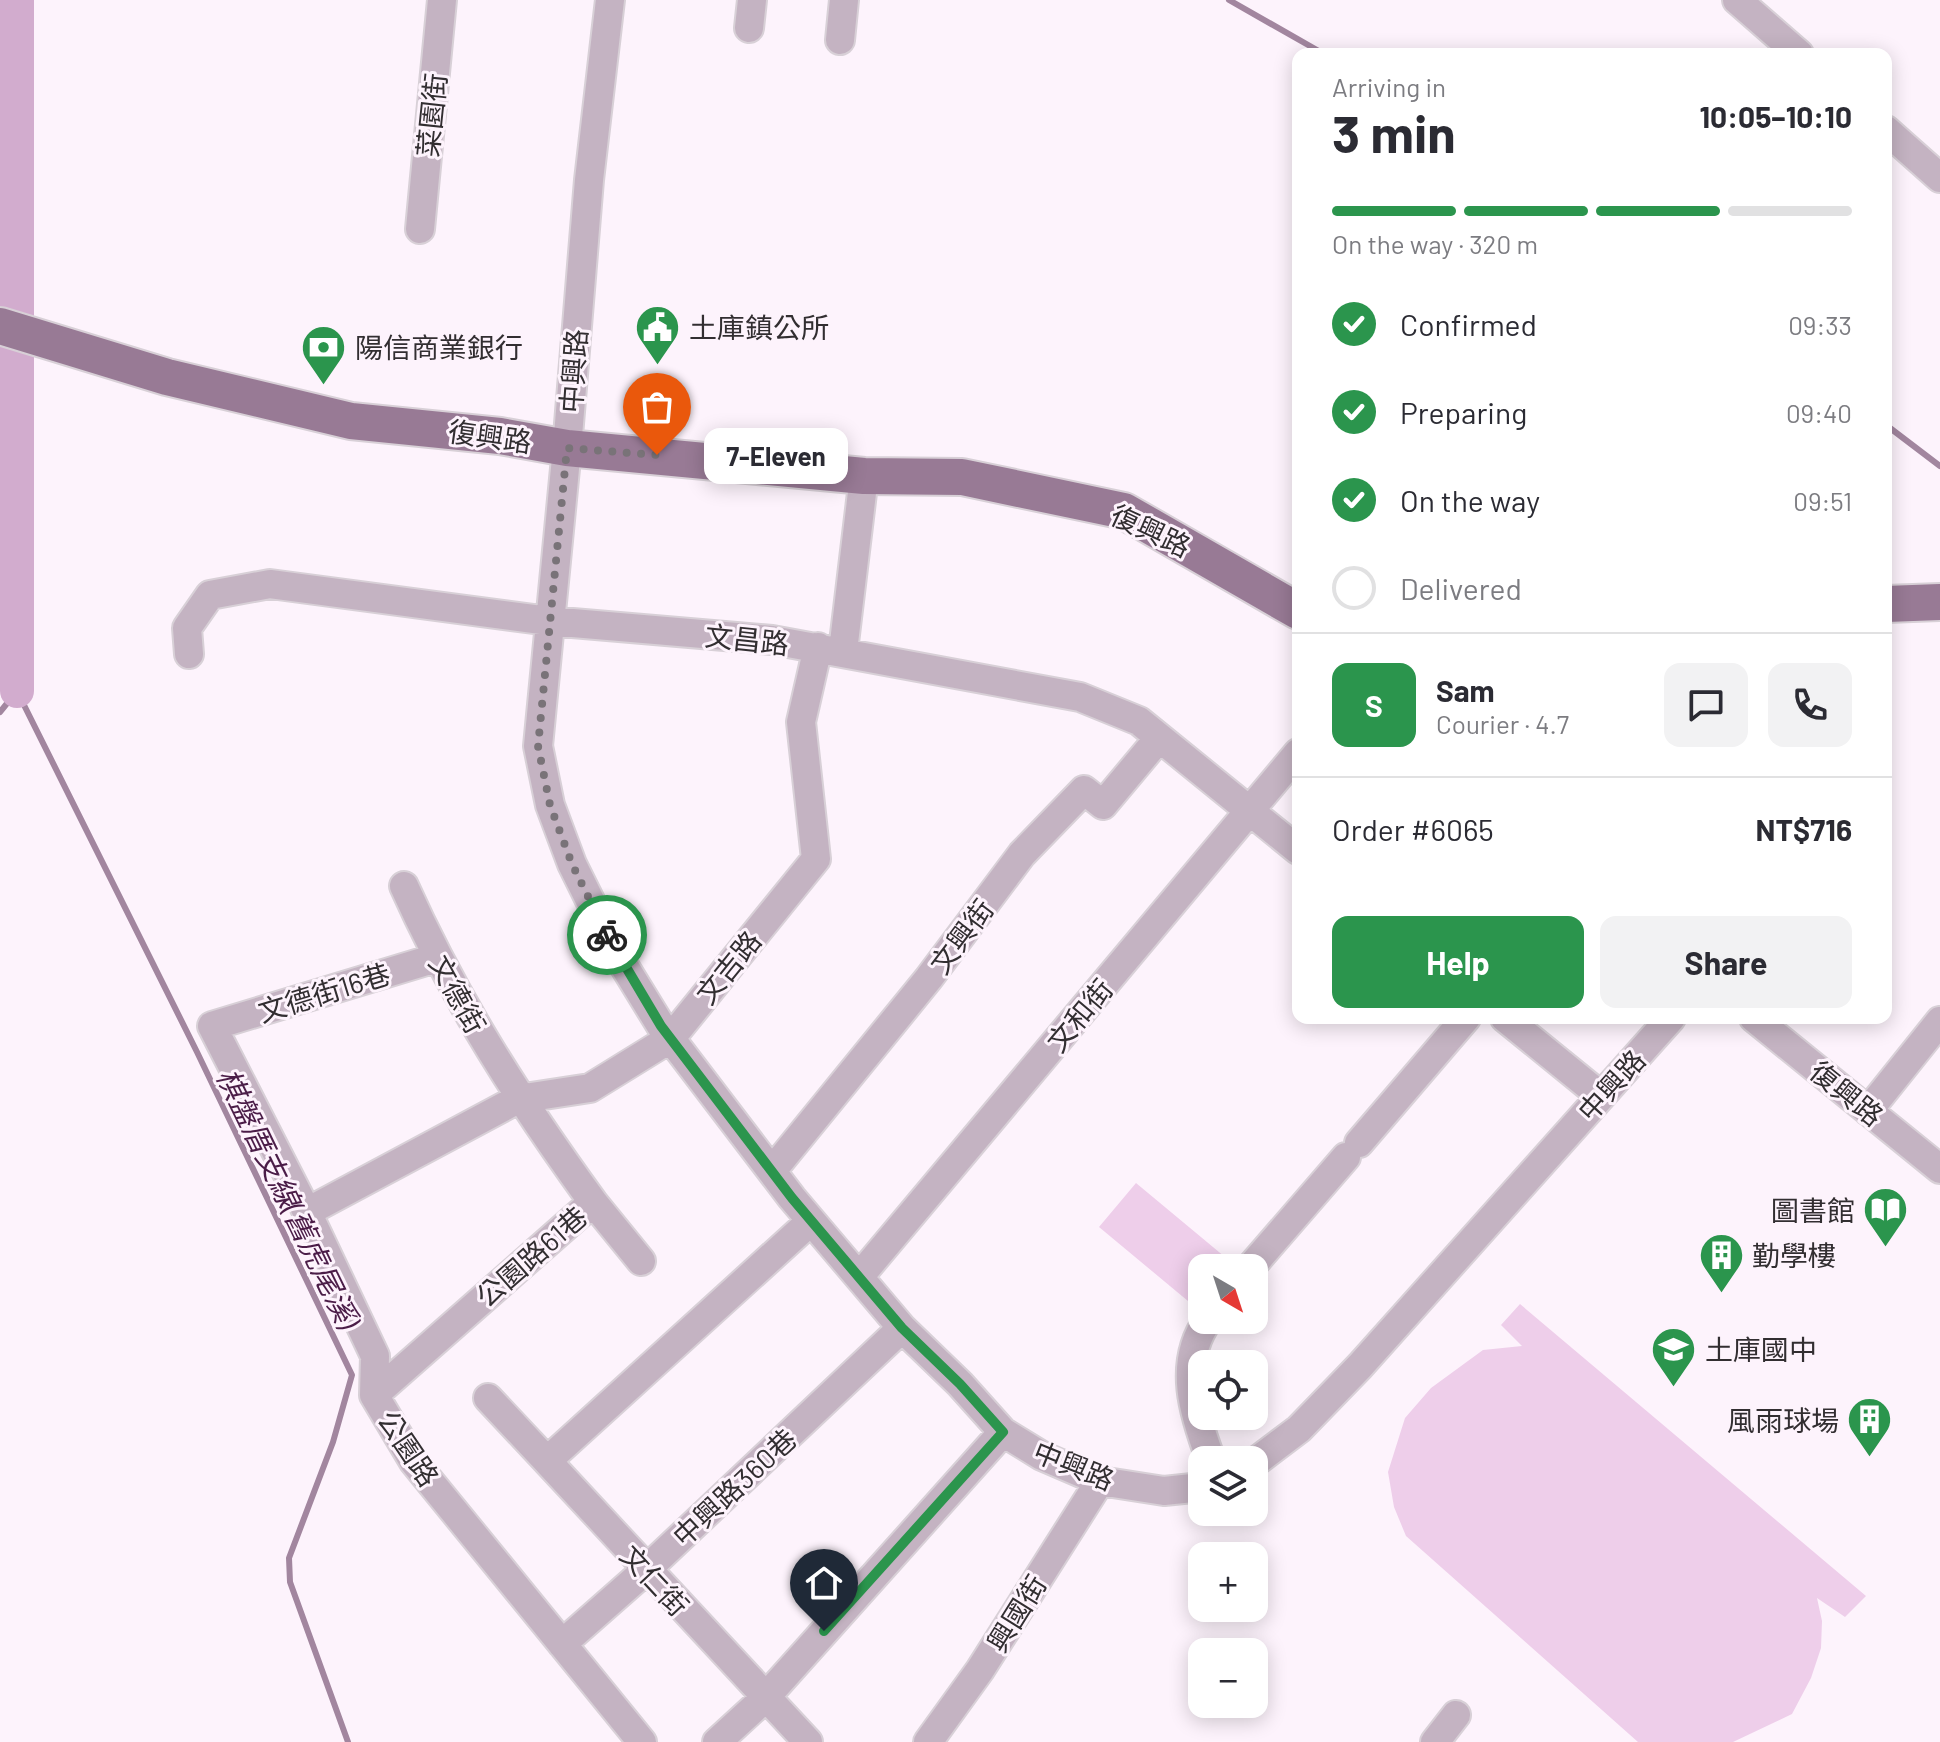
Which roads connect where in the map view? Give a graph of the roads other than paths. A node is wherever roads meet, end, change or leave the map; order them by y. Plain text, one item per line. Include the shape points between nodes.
1 (442, 0) edge
2 (610, 0) edge
3 (752, 0) edge
4 (844, 0) edge
5 (1737, 0) edge
6 (749, 28) dead end
7 (840, 40) dead end
8 (1792, 48) edge
9 (1892, 135) edge
10 (1940, 178) edge
11 (420, 229) dead end
12 (0, 326) edge
13 (567, 448) junction
14 (864, 476) junction
15 (1940, 602) edge
16 (1892, 604) edge
17 (1292, 608) edge
18 (549, 621) junction
19 (830, 649) junction
20 (189, 654) dead end
21 (1159, 738) junction
22 (1292, 760) edge
23 (1250, 811) junction
24 (1292, 845) edge
25 (404, 886) dead end
26 (436, 958) junction
27 (1940, 1021) edge
28 (1461, 1024) edge
29 (1512, 1024) edge
30 (1666, 1024) edge
31 (1761, 1024) edge
32 (212, 1026) joint
33 (671, 1038) junction
34 (1601, 1096) junction
35 (518, 1099) junction
36 (1868, 1111) junction
37 (1940, 1169) edge
38 (772, 1171) junction
39 (593, 1202) junction
40 (307, 1212) junction
41 (811, 1221) junction
42 (1262, 1254) edge
43 (641, 1261) dead end
44 (859, 1277) junction
45 (902, 1328) junction
46 (1202, 1334) edge
47 (374, 1395) junction
48 (488, 1398) dead end
49 (1003, 1432) junction
50 (1207, 1446) edge
51 (1268, 1452) edge
52 (547, 1461) junction
53 (1100, 1481) junction
54 (1188, 1488) edge
55 (646, 1570) junction
56 (562, 1644) junction
57 (765, 1698) junction
58 (1456, 1715) dead end
59 (642, 1742) edge
60 (717, 1742) edge
61 (808, 1742) edge
62 (928, 1742) edge
63 (1435, 1742) edge

1 - 11 street, 菜園街
2 - 13 street, 中興路
3 - 6 street
4 - 7 street
5 - 8 street
9 - 10 street
12 - 13 main road, 復興路 via 167,377 351,421
13 - 14 main road, 復興路
13 - 18 street, 中興路
14 - 17 main road, 復興路 via 962,477 1124,511
14 - 19 street, 文吉路
15 - 16 main road
18 - 19 street, 文昌路
18 - 20 street, 文昌路 via 270,584 210,595 187,628
18 - 33 street, 中興路 via 538,746 550,805 615,951
19 - 21 street, 文昌路 via 1080,697 1139,721
19 - 33 street, 文吉路 via 801,722 816,859
21 - 23 street, 文昌路
21 - 38 street, 文興街 via 1103,805 1084,790 1022,854
22 - 23 street, 文和街
23 - 24 street, 文昌路
23 - 44 street, 文和街
25 - 26 street, 文德街
26 - 32 street, 文德街16巷
26 - 35 street, 文德街
27 - 36 street
28 - 42 street
29 - 34 street
30 - 34 street, 中興路
31 - 36 street, 復興路
32 - 40 street, 公園路
33 - 35 street, 文吉路 via 590,1088
33 - 38 street, 中興路
34 - 51 street, 中興路 via 1360,1366 1299,1429
35 - 39 street, 公園路61巷
35 - 40 street, 文吉路
36 - 37 street, 復興路
38 - 41 street, 中興路
39 - 43 street
39 - 47 street, 公園路61巷
40 - 47 street, 公園路 via 375,1356
41 - 44 street, 中興路
41 - 52 street
44 - 45 street, 中興路
45 - 49 street, 中興路
45 - 55 street, 中興路360巷
46 - 50 street via 1189,1365
47 - 56 street, 公園路 via 414,1462
48 - 52 street, 文仁街
49 - 53 street, 中興路
49 - 57 street
52 - 55 street, 文仁街
53 - 54 street, 中興路 via 1164,1491
53 - 62 street, 興國街
55 - 56 street, 中興路360巷
55 - 57 street, 文仁街
56 - 59 street, 公園路
57 - 60 street
57 - 61 street, 文仁街
58 - 63 street

